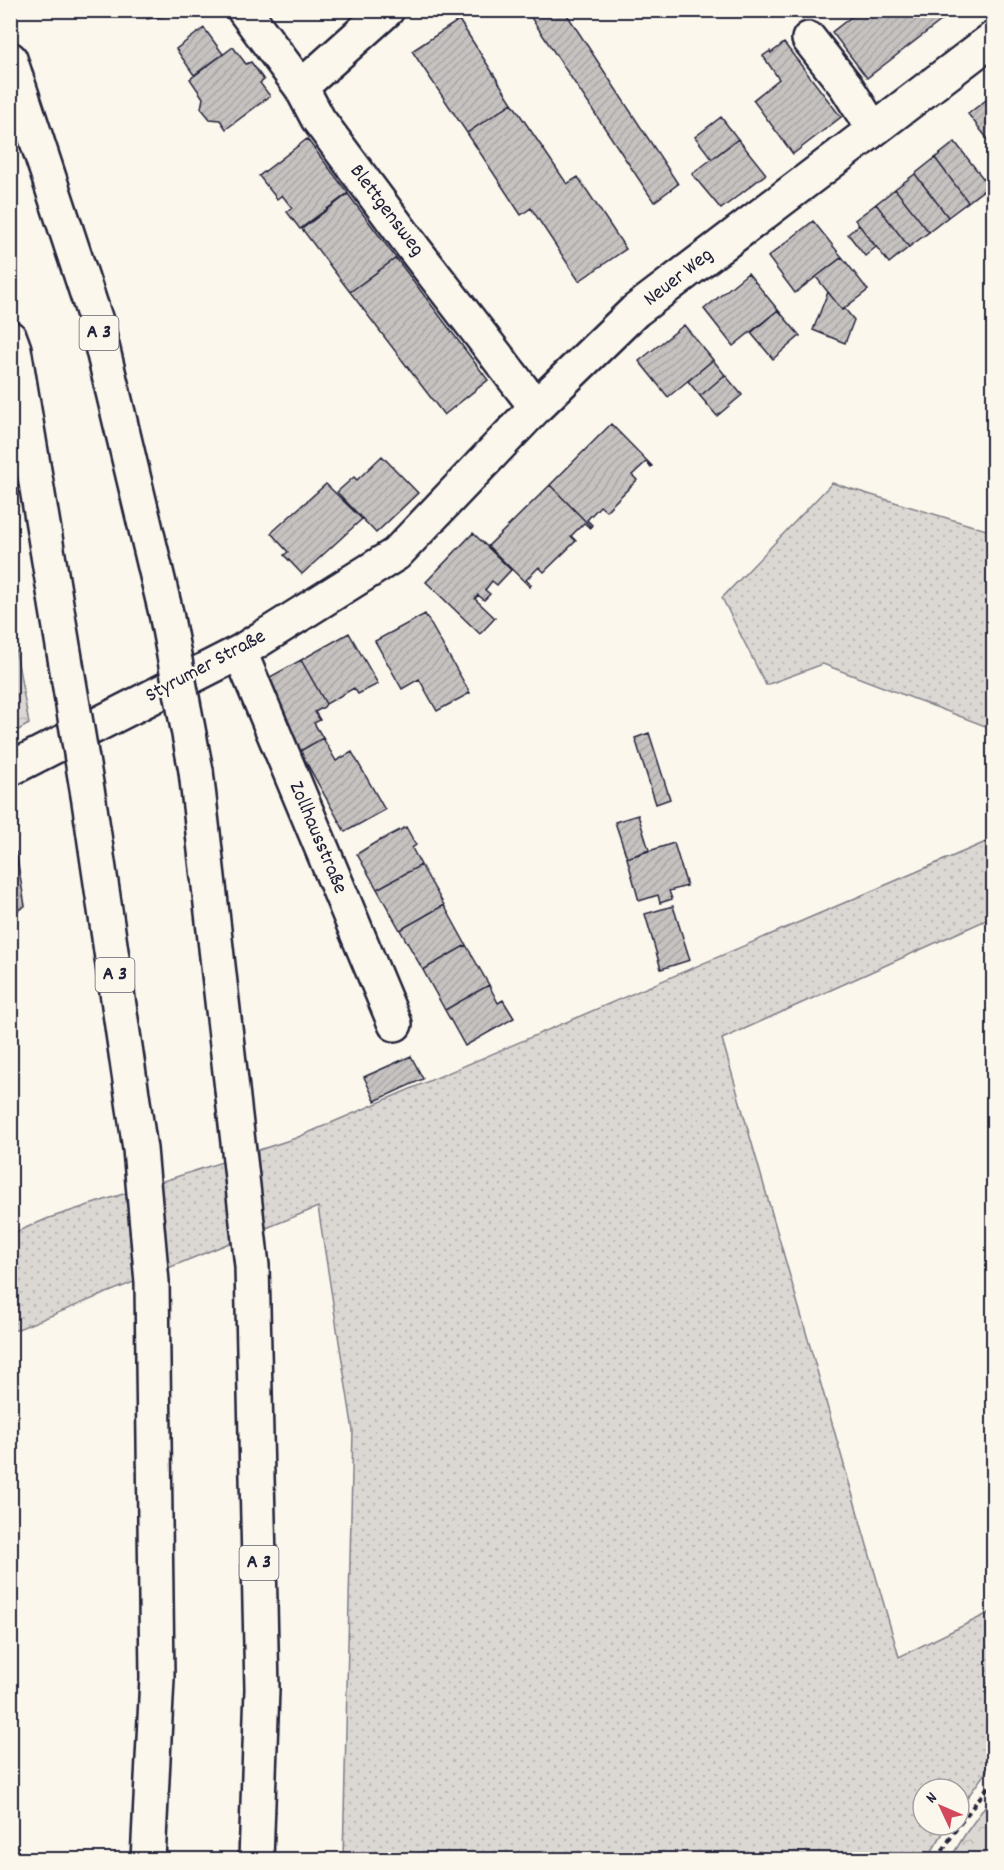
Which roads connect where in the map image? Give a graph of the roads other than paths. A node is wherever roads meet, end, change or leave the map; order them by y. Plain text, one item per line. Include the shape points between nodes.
1 (244, 10) edge
2 (387, 10) edge
3 (993, 38) edge
4 (809, 39) dead end
5 (10, 60) edge
6 (301, 87) junction
7 (873, 129) junction
8 (10, 338) edge
9 (536, 407) junction
10 (396, 554) joint
11 (240, 652) junction
12 (10, 769) edge
13 (394, 1024) dead end
14 (148, 1860) edge
15 (256, 1860) edge

1 - 6 main road, Blettgensweg
2 - 6 main road
3 - 7 main road, Neuer Weg
4 - 7 main road
5 - 15 main road, A 3, bridge via 96,321 166,613 196,771 252,1266 262,1689
6 - 9 main road, Blettgensweg via 318,119
7 - 9 main road, Neuer Weg via 635,311
8 - 14 main road, A 3, bridge via 89,801 140,1149 152,1282 157,1678
9 - 10 main road, Neuer Weg
10 - 11 main road, Styrumer Straße
11 - 12 main road, Styrumer Straße
11 - 13 main road, Zollhausstraße

